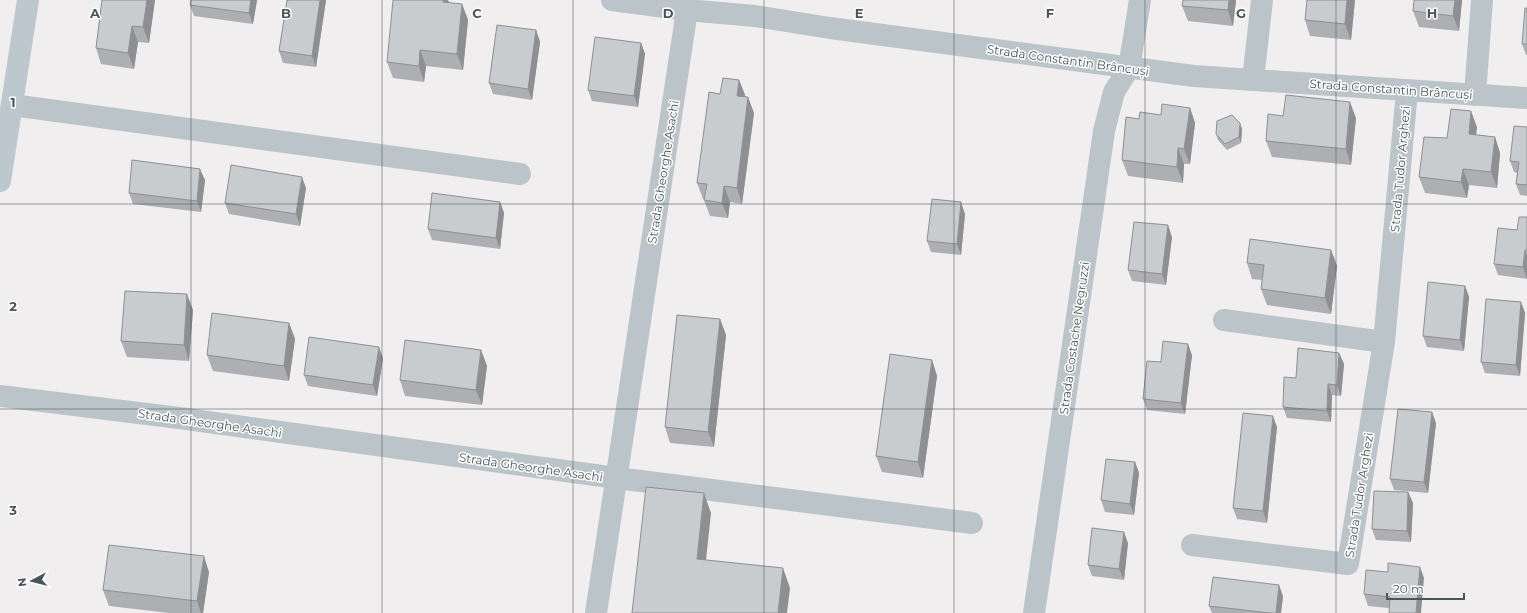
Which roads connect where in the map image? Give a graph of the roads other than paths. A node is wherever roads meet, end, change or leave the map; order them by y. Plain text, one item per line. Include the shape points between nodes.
1 (28, 0) edge
2 (612, 0) edge
3 (1140, 0) edge
4 (1262, 0) edge
5 (1482, 0) edge
6 (756, 8) edge
7 (687, 10) junction
8 (1129, 68) junction
9 (1253, 80) junction
10 (1407, 91) junction
11 (1475, 95) junction
12 (1527, 98) edge
13 (12, 105) junction
14 (520, 174) dead end
15 (0, 180) edge
16 (1224, 320) dead end
17 (1384, 342) junction
18 (0, 396) edge
19 (617, 478) junction
20 (972, 523) dead end
21 (1192, 544) dead end
22 (596, 613) edge
23 (1034, 613) edge

1 - 13 main road
2 - 7 street, Strada Constantin Brâncuși
3 - 8 street
4 - 9 street
5 - 11 street
6 - 7 street, Strada Constantin Brâncuși
6 - 8 street, Strada Constantin Brâncuși via 838,29
7 - 19 street, Strada Gheorghe Asachi
8 - 9 street, Strada Constantin Brâncuși
8 - 23 street, Strada Costache Negruzzi via 1114,92 1104,131
9 - 10 street, Strada Constantin Brâncuși
10 - 11 street, Strada Constantin Brâncuși
10 - 17 street, Strada Tudor Arghezi
11 - 12 street, Strada Constantin Brâncuși
13 - 14 street
13 - 15 main road
16 - 17 street
17 - 21 street, Strada Tudor Arghezi via 1348,564
18 - 19 street, Strada Gheorghe Asachi
19 - 20 street
19 - 22 street

